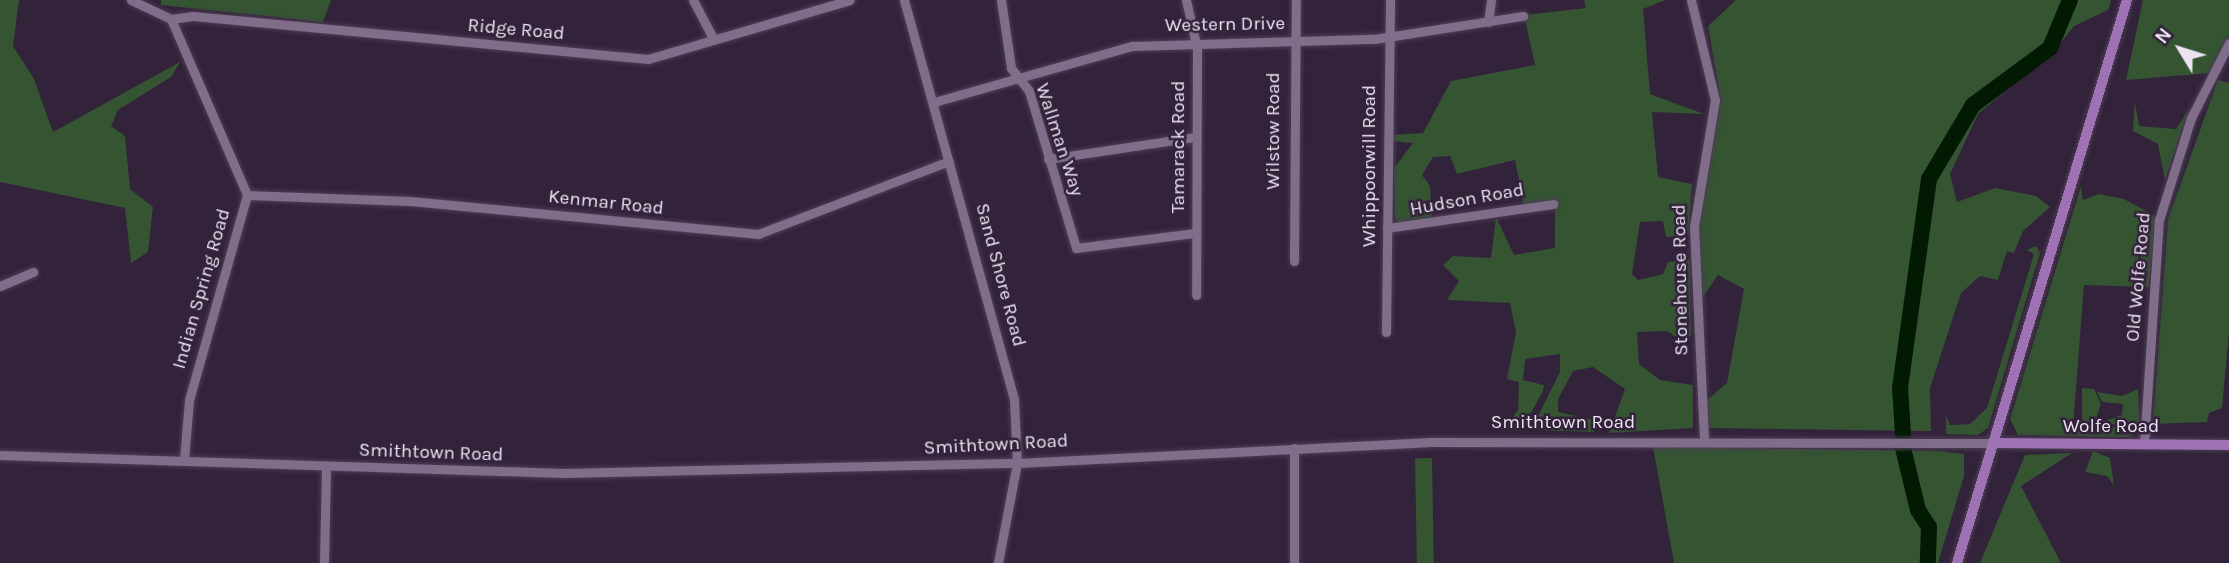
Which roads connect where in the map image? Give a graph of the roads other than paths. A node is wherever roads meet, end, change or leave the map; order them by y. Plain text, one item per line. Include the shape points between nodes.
1 (131, 0) edge
2 (693, 0) edge
3 (850, 0) edge
4 (904, 0) edge
5 (1001, 0) edge
6 (1186, 0) edge
7 (1296, 0) edge
8 (1390, 0) edge
9 (1491, 0) edge
10 (1691, 0) edge
11 (2127, 0) edge
12 (1523, 16) dead end
13 (171, 19) junction
14 (1488, 22) junction
15 (1386, 37) junction
16 (714, 40) junction
17 (1196, 41) junction
18 (1291, 41) junction
19 (2229, 43) edge
20 (1017, 74) junction
21 (934, 102) junction
22 (1196, 137) junction
23 (1048, 159) junction
24 (949, 161) junction
25 (247, 195) junction
26 (1553, 204) dead end
27 (1387, 228) junction
28 (1195, 233) junction
29 (1294, 261) dead end
30 (33, 272) dead end
31 (0, 286) edge
32 (1196, 295) dead end
33 (1387, 332) dead end
34 (1703, 438) junction
35 (1993, 443) junction
36 (2144, 444) junction
37 (2229, 445) edge
38 (1294, 448) junction
39 (0, 455) edge
40 (184, 460) junction
41 (1017, 463) junction
42 (326, 467) junction
43 (324, 563) edge
44 (998, 563) edge
45 (1294, 563) edge
46 (1957, 563) edge

1 - 13 street
2 - 16 street
3 - 16 street, Ridge Road
4 - 21 street, Sand Shore Road
5 - 20 street, Wallman Way
6 - 17 street, Tamarack Road
7 - 18 street, Wilstow Road
8 - 15 street, Whippoorwill Road
9 - 14 street
10 - 34 street, Stonehouse Road via 1715,100 1695,226
11 - 35 main road
12 - 14 street, Western Drive
13 - 16 street, Ridge Road via 206,17 628,59 656,59
13 - 25 street, Indian Spring Road
14 - 15 street, Western Drive
15 - 18 street, Western Drive
15 - 27 street, Whippoorwill Road
17 - 18 street, Western Drive
17 - 20 street, Western Drive via 1087,55
17 - 22 street, Tamarack Road
18 - 29 street, Wilstow Road
19 - 36 street, Old Wolfe Road via 2191,118 2160,220
20 - 21 street, Western Drive
20 - 23 street, Wallman Way via 1029,91
21 - 24 street, Sand Shore Road
22 - 23 street
22 - 28 street, Tamarack Road
23 - 28 street, Wallman Way via 1078,250
24 - 25 street, Kenmar Road via 758,234 410,201
24 - 41 street, Sand Shore Road via 1012,388
25 - 40 street, Indian Spring Road via 190,400
26 - 27 street, Hudson Road
27 - 33 street, Whippoorwill Road
28 - 32 street, Tamarack Road
30 - 31 street
34 - 35 street, Smithtown Road
34 - 38 street, Smithtown Road
35 - 36 main road, Wolfe Road
35 - 46 main road
36 - 37 main road, Wolfe Road
38 - 41 street, Smithtown Road
38 - 45 street
39 - 40 street, Smithtown Road
40 - 42 street, Smithtown Road
41 - 42 street, Smithtown Road via 564,473
41 - 44 street, Sand Shore Road
42 - 43 street

